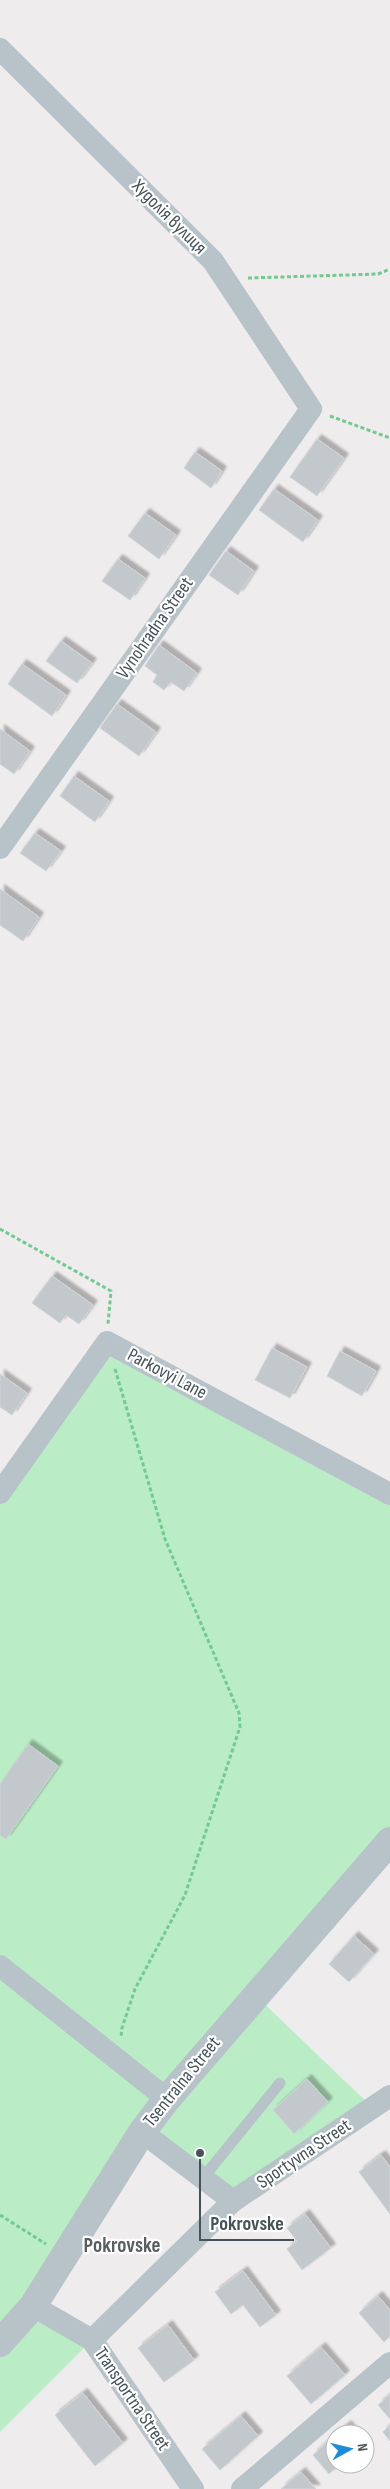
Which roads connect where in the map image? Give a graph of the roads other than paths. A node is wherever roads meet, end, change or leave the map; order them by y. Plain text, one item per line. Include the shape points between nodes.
1 (0, 49) edge
2 (310, 409) joint
3 (0, 848) edge
4 (0, 1493) edge
5 (390, 1494) edge
6 (390, 1841) edge
7 (0, 1966) edge
8 (280, 2083) dead end
9 (390, 2096) edge
10 (167, 2099) junction
11 (142, 2132) junction
12 (202, 2178) junction
13 (233, 2201) junction
14 (32, 2306) junction
15 (92, 2340) junction
16 (0, 2343) edge
17 (390, 2363) edge
18 (193, 2489) edge
19 (242, 2489) edge

1 - 2 street, Худолія вулиця via 213,261
2 - 3 street, Vynohradna Street
4 - 5 street, Parkovyi Lane via 107,1342
6 - 10 street, Tsentralna Street
7 - 10 street
8 - 12 lane
9 - 13 street, Sportyvna Street
10 - 11 street, Tsentralna Street
11 - 12 street
11 - 14 street, Tsentralna Street
12 - 13 street
13 - 15 street, Sportyvna Street
14 - 15 street, Transportna Street
14 - 16 street, Tsentralna Street
15 - 18 street, Transportna Street
17 - 19 street

